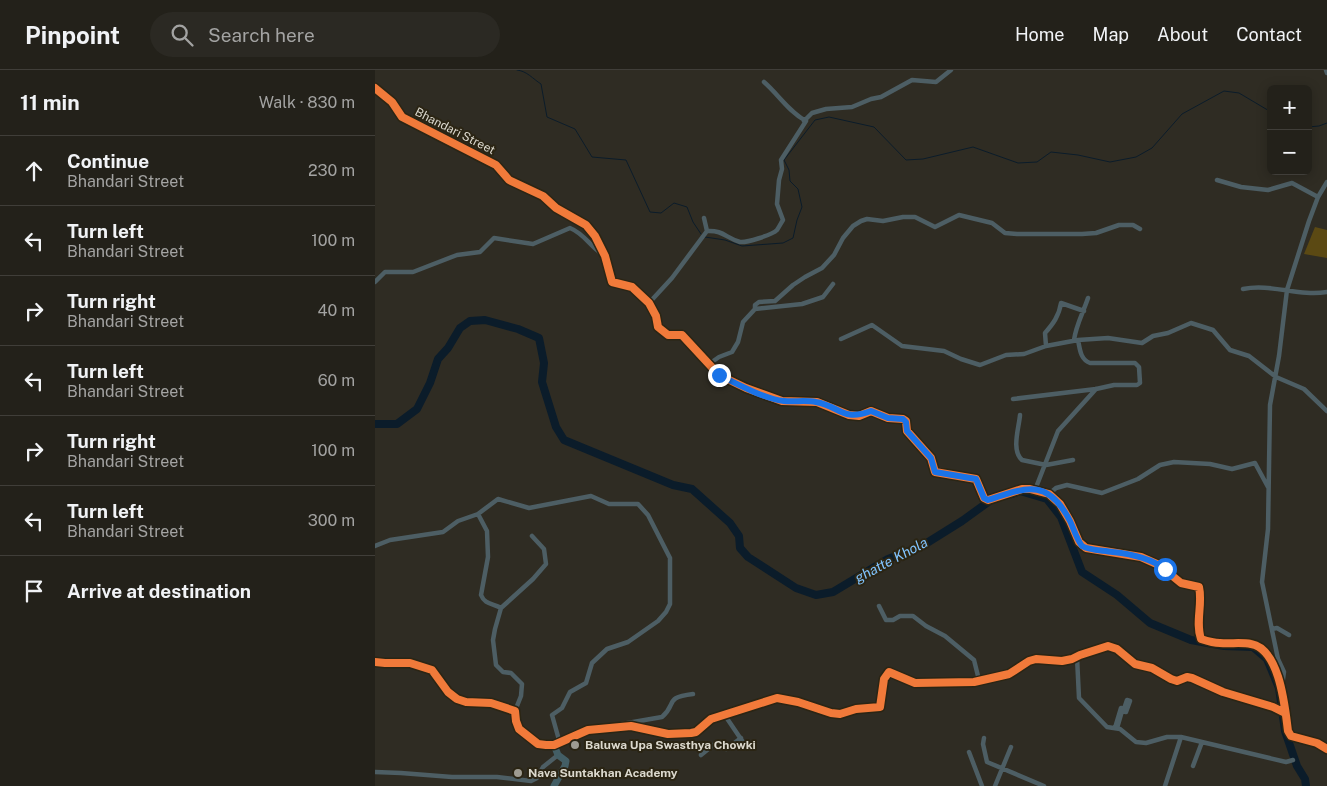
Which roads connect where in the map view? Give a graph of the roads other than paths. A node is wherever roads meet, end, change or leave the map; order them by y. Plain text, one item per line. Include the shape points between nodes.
1 (951, 70) edge
2 (764, 82) dead end
3 (375, 88) edge
4 (804, 121) junction
5 (1217, 180) dead end
6 (1327, 182) edge
7 (1319, 196) junction
8 (704, 218) dead end
9 (1140, 229) dead end
10 (707, 231) junction
11 (605, 256) junction
12 (375, 282) edge
13 (833, 284) dead end
14 (1243, 289) dead end
15 (1287, 290) junction
16 (1327, 292) edge
17 (1088, 298) dead end
18 (649, 303) junction
19 (755, 309) junction
20 (1084, 311) junction
21 (841, 339) dead end
22 (1076, 340) junction
23 (1046, 346) junction
24 (709, 364) junction
25 (1276, 378) junction
26 (1096, 388) junction
27 (1013, 399) dead end
28 (1327, 411) edge
29 (1020, 415) dead end
30 (1073, 460) dead end
31 (1046, 465) junction
32 (1268, 488) junction
33 (1035, 490) junction
34 (1049, 494) junction
35 (478, 514) junction
36 (532, 536) dead end
37 (375, 546) edge
38 (879, 606) dead end
39 (501, 608) junction
40 (1271, 629) junction
41 (1289, 635) dead end
42 (1077, 657) junction
43 (375, 662) edge
44 (979, 680) junction
45 (1282, 687) junction
46 (693, 694) dead end
47 (515, 711) junction
48 (1285, 713) junction
49 (724, 714) junction
50 (608, 728) junction
51 (1116, 728) junction
52 (741, 738) junction
53 (985, 738) dead end
54 (1181, 738) junction
55 (1203, 742) junction
56 (554, 745) junction
57 (1011, 747) dead end
58 (747, 748) dead end
59 (1327, 749) edge
60 (969, 752) dead end
61 (558, 755) junction
62 (701, 755) dead end
63 (1293, 760) dead end
64 (1193, 766) dead end
65 (1002, 768) junction
66 (375, 772) edge
67 (554, 786) edge
68 (981, 786) edge
69 (995, 786) edge
70 (1044, 786) edge
71 (1165, 786) edge

1 - 4 street via 936,82 912,80 881,97 852,107 826,108 812,113
2 - 4 street
3 - 11 street, Bhandari Street via 392,102 402,117 495,165 509,180 543,196 556,208 586,225
4 - 10 street via 781,160 777,204 783,220 777,230 743,243 723,232
5 - 7 street via 1268,190 1292,183
6 - 7 street
7 - 15 street
8 - 10 street
9 - 19 street via 1133,225 1119,225 1083,234 1017,234 1005,233 992,224 959,215 935,227 915,217 883,221 867,219 853,226 835,255 822,268 805,276 775,301 759,302
10 - 18 street
11 - 12 street via 570,228 533,244 494,238 480,252 457,255 413,272 385,272
11 - 18 street, Bhandari Street via 612,282 632,287
13 - 19 street via 823,297 802,304
14 - 15 street via 1257,286
15 - 16 street
15 - 25 street
17 - 20 street
18 - 24 street, Bhandari Street via 658,327 668,335 682,334
19 - 24 street via 743,322 732,352
20 - 22 street via 1076,326
20 - 23 street via 1061,303 1052,326 1045,333
21 - 23 street via 872,325 902,346 944,350 961,360 980,365
22 - 23 street
22 - 25 street via 1108,338 1142,344 1153,336 1191,323 1213,330 1230,350 1254,359
22 - 26 street via 1085,361 1135,363 1139,366 1139,385
24 - 33 street, Bhandari Street via 719,375 783,401 817,402 849,415 859,416 871,411 888,418 903,419 907,431 931,458 935,472 976,479 988,500 1022,489
25 - 28 street via 1304,389
25 - 32 street via 1270,405
26 - 27 street
26 - 31 street via 1058,431
29 - 31 street via 1016,449 1019,458
30 - 31 street
31 - 33 street
32 - 34 street via 1255,463 1232,469 1174,462 1160,465 1138,479 1102,493 1067,484
32 - 40 street via 1267,545 1261,582
33 - 34 street, Bhandari Street
34 - 45 street via 1060,504 1079,542 1086,548 1141,557 1159,565 1181,583 1199,587 1198,631 1201,639 1259,647 1269,657
35 - 37 street via 458,521 443,532 390,540
35 - 39 street via 487,531 488,557 481,595 487,603
35 - 56 street via 498,499 529,508 591,496 609,504 638,504 649,515 671,558 666,612 629,642 607,649 592,663 586,683 570,692 562,708 552,715 559,740
36 - 39 street via 544,549 546,564
38 - 44 street via 886,620 913,616 945,636 974,660
39 - 47 street via 494,634 494,655 499,669 511,673 522,684
40 - 41 street via 1277,628
40 - 45 street via 1284,675
42 - 44 street via 1062,661 1036,659 1009,674
42 - 48 street via 1113,647 1135,664 1152,668 1171,680 1192,678
42 - 51 street via 1079,698 1107,727
43 - 47 street via 410,663 432,670 457,699 491,703
44 - 49 street via 923,684 909,682 889,672 884,679 878,708 840,714 777,698
45 - 48 street
46 - 50 street via 676,697 662,717
47 - 56 street via 519,729 538,744
48 - 59 street via 1291,736
49 - 50 street via 691,733 668,734 631,726
49 - 52 street
50 - 56 street via 589,730
51 - 51 street via 1122,711 1126,712 1130,701 1127,700 1124,709 1121,708
51 - 54 street via 1141,743 1167,737
52 - 58 street
52 - 62 street via 726,748 717,742
53 - 65 street via 987,762
54 - 55 street
54 - 71 street
55 - 63 street via 1287,762
55 - 64 street
56 - 61 street
57 - 65 street
60 - 68 street
61 - 66 street via 531,781
61 - 67 street via 566,761
65 - 69 street
65 - 70 street

